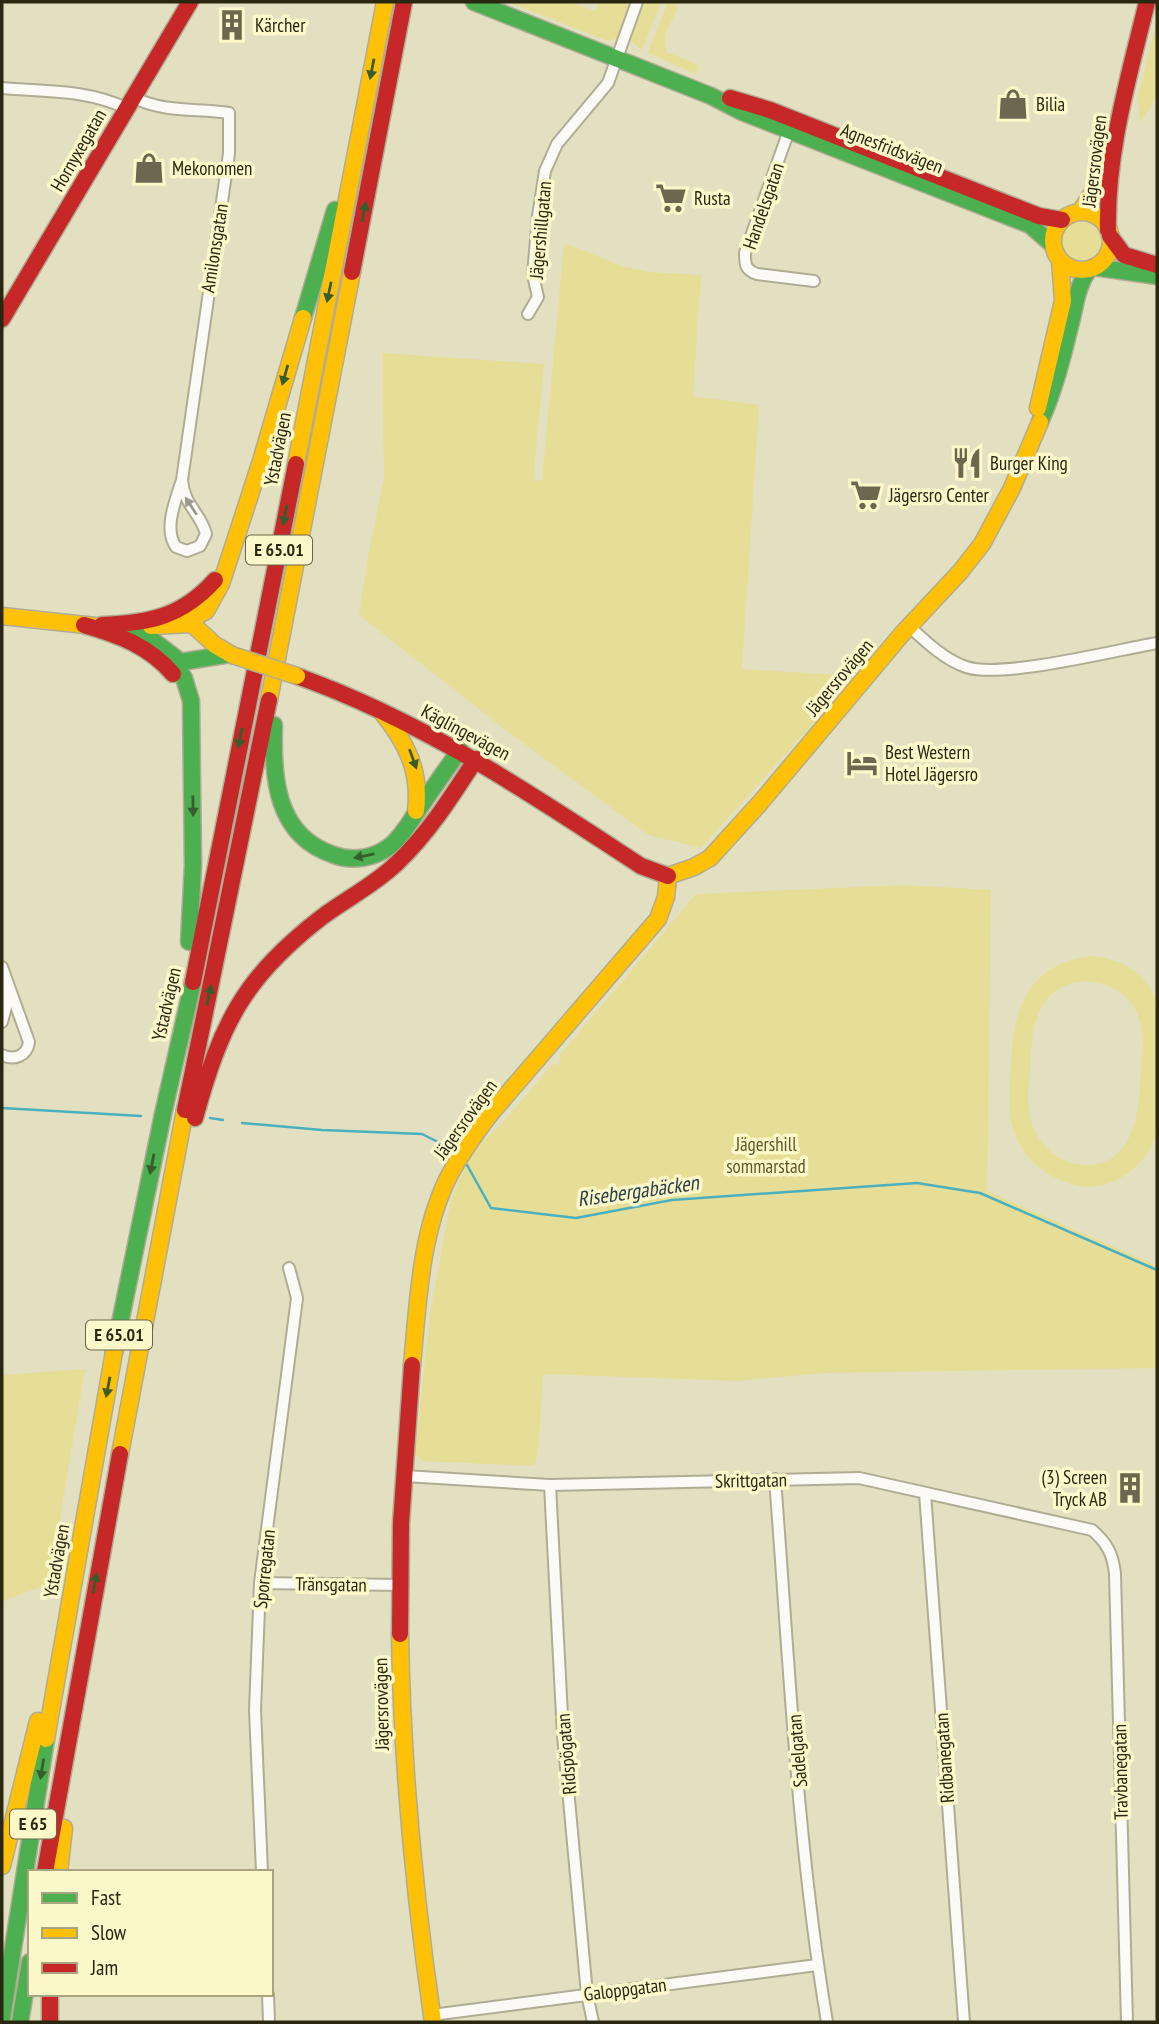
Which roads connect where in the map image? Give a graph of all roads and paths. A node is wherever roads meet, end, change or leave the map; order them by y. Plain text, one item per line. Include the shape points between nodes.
1 (190, 2) edge
2 (386, 2) edge
3 (404, 2) edge
4 (474, 2) edge
5 (637, 2) edge
6 (1147, 2) edge
7 (617, 58) junction
8 (2, 88) edge
9 (368, 94) junction
10 (1124, 97) junction
11 (130, 103) junction
12 (791, 125) junction
13 (1080, 212) junction
14 (1062, 220) junction
15 (1109, 233) junction
16 (1057, 252) junction
17 (1157, 265) edge
18 (1092, 268) junction
19 (1157, 276) edge
20 (814, 281) dead end
21 (528, 314) dead end
22 (2, 319) edge
23 (1037, 430) junction
24 (181, 480) junction
25 (228, 562) junction
26 (290, 592) junction
27 (2, 616) edge
28 (34, 619) junction
29 (2, 622) edge
30 (182, 623) junction
31 (84, 625) junction
32 (909, 627) junction
33 (118, 629) junction
34 (1157, 643) edge
35 (169, 654) junction
36 (231, 655) junction
37 (382, 711) junction
38 (191, 738) junction
39 (460, 750) junction
40 (476, 759) junction
41 (415, 815) junction
42 (668, 876) junction
43 (3, 970) edge
44 (2, 1022) edge
45 (2, 1055) edge
46 (165, 1097) junction
47 (289, 1268) dead end
48 (152, 1284) junction
49 (405, 1476) junction
50 (775, 1479) junction
51 (550, 1485) junction
52 (925, 1493) junction
53 (1092, 1530) joint
54 (260, 1583) junction
55 (401, 1585) junction
56 (64, 1629) junction
57 (84, 1650) junction
58 (2, 1866) edge
59 (45, 1870) edge
60 (59, 1870) edge
61 (262, 1870) edge
62 (817, 1965) junction
63 (28, 1974) edge
64 (587, 1994) junction
65 (50, 1996) edge
66 (268, 1996) edge
67 (2, 2018) edge
68 (433, 2018) edge
69 (20, 2022) edge
70 (50, 2022) edge
71 (269, 2022) edge
72 (593, 2022) edge
73 (827, 2022) edge
74 (964, 2022) edge
75 (1127, 2022) edge

1 - 11 main road, Hornyxegatan
2 -> 9 main road, Ystadvägen / E 65.01
26 -> 3 main road, Ystadvägen / E 65.01
4 - 7 main road, Agnesfridsvägen
5 - 7 street, Jägershillgatan
6 - 10 main road, Jägersrovägen
7 - 12 main road, Agnesfridsvägen via 711,96 753,104
7 - 21 street, Jägershillgatan via 608,83 557,144 545,171 533,275 538,297
8 - 11 street via 85,93
9 -> 25 main road
9 -> 46 main road, Ystadvägen / E 65.01 via 192,986
10 - 13 main road, Jägersrovägen via 1110,130 1094,194
10 - 15 main road, Jägersrovägen via 1107,193
11 - 22 main road, Hornyxegatan
11 - 24 street, Amilonsgatan via 229,113 229,153
12 - 14 main road, Agnesfridsvägen via 1039,216
12 - 16 main road, Agnesfridsvägen via 1030,225
12 - 20 street, Handelsgatan via 745,253 745,265 757,274
13 - 14 main road
13 - 15 main road via 1097,217
14 - 16 main road via 1055,229
15 - 17 main road via 1122,255
15 - 18 main road via 1109,251
16 - 18 main road via 1073,268
16 - 23 main road, Jägersrovägen via 1063,300 1039,401
18 - 19 main road
18 - 23 main road, Jägersrovägen via 1079,284 1060,366
23 - 32 main road, Jägersrovägen via 982,544
24 -> 24 street, Amilonsgatan via 170,533 176,547 187,551 200,546 206,534 185,497
25 - 30 main road via 209,607
25 - 31 main road via 198,599 172,615 137,623
41 -> 26 main road via 391,845 358,859 337,857 305,842 285,814 272,755 291,618
48 -> 26 main road, Ystadvägen / E 65.01
27 - 28 main road, Käglingevägen
28 - 29 main road, Käglingevägen
28 - 31 main road, Käglingevägen
30 - 33 main road, Käglingevägen
30 - 35 main road via 167,636
30 - 36 main road, Käglingevägen via 195,626
31 - 33 main road, Käglingevägen
31 - 38 main road via 140,645 163,662 184,696
32 - 34 street via 949,659 976,670 1020,667
32 - 42 main road, Jägersrovägen via 710,858
33 - 35 main road, Käglingevägen via 151,639
35 - 36 main road, Käglingevägen via 185,662
35 - 38 main road via 189,692
36 - 37 main road, Käglingevägen, bridge via 328,687
37 - 39 main road, Käglingevägen
37 -> 41 main road via 414,759 419,786
38 -> 46 main road via 191,924
39 - 40 main road, Käglingevägen
39 - 41 main road
40 - 42 main road, Käglingevägen via 641,866
40 - 48 main road via 428,829 394,866 296,937 241,996 206,1077 163,1262
42 - 49 main road, Jägersrovägen via 659,919 480,1126 441,1193 417,1315
43 - 44 street via 6,1007
43 - 45 street via 29,1042 18,1056
46 -> 56 main road, Ystadvägen / E 65.01
47 - 54 street, Sporregatan via 297,1298
57 -> 48 main road, Ystadvägen / E 65.01
49 - 51 street, Skrittgatan
49 - 55 main road, Jägersrovägen
50 - 51 street, Skrittgatan
50 - 52 street, Skrittgatan via 859,1478
50 - 62 street, Sadelgatan
51 - 64 street, Ridspögatan via 564,1735
52 - 53 street, Skrittgatan
52 - 74 street, Ridbanegatan
53 - 75 street, Travbanegatan via 1110,1549 1115,1574
54 - 55 street, Tränsgatan
54 - 61 street, Sporregatan via 255,1710
55 - 68 main road, Jägersrovägen via 405,1795
56 - 58 main road
56 -> 67 main road, Ystadvägen / E 65
57 - 59 main road, Ystadvägen / E 65
57 - 60 main road via 85,1675
62 - 64 street, Galoppgatan
62 - 73 street, Sadelgatan
63 - 69 main road
64 - 68 street, Galoppgatan
64 - 72 street, Ridspögatan
65 - 70 main road
66 - 71 street

